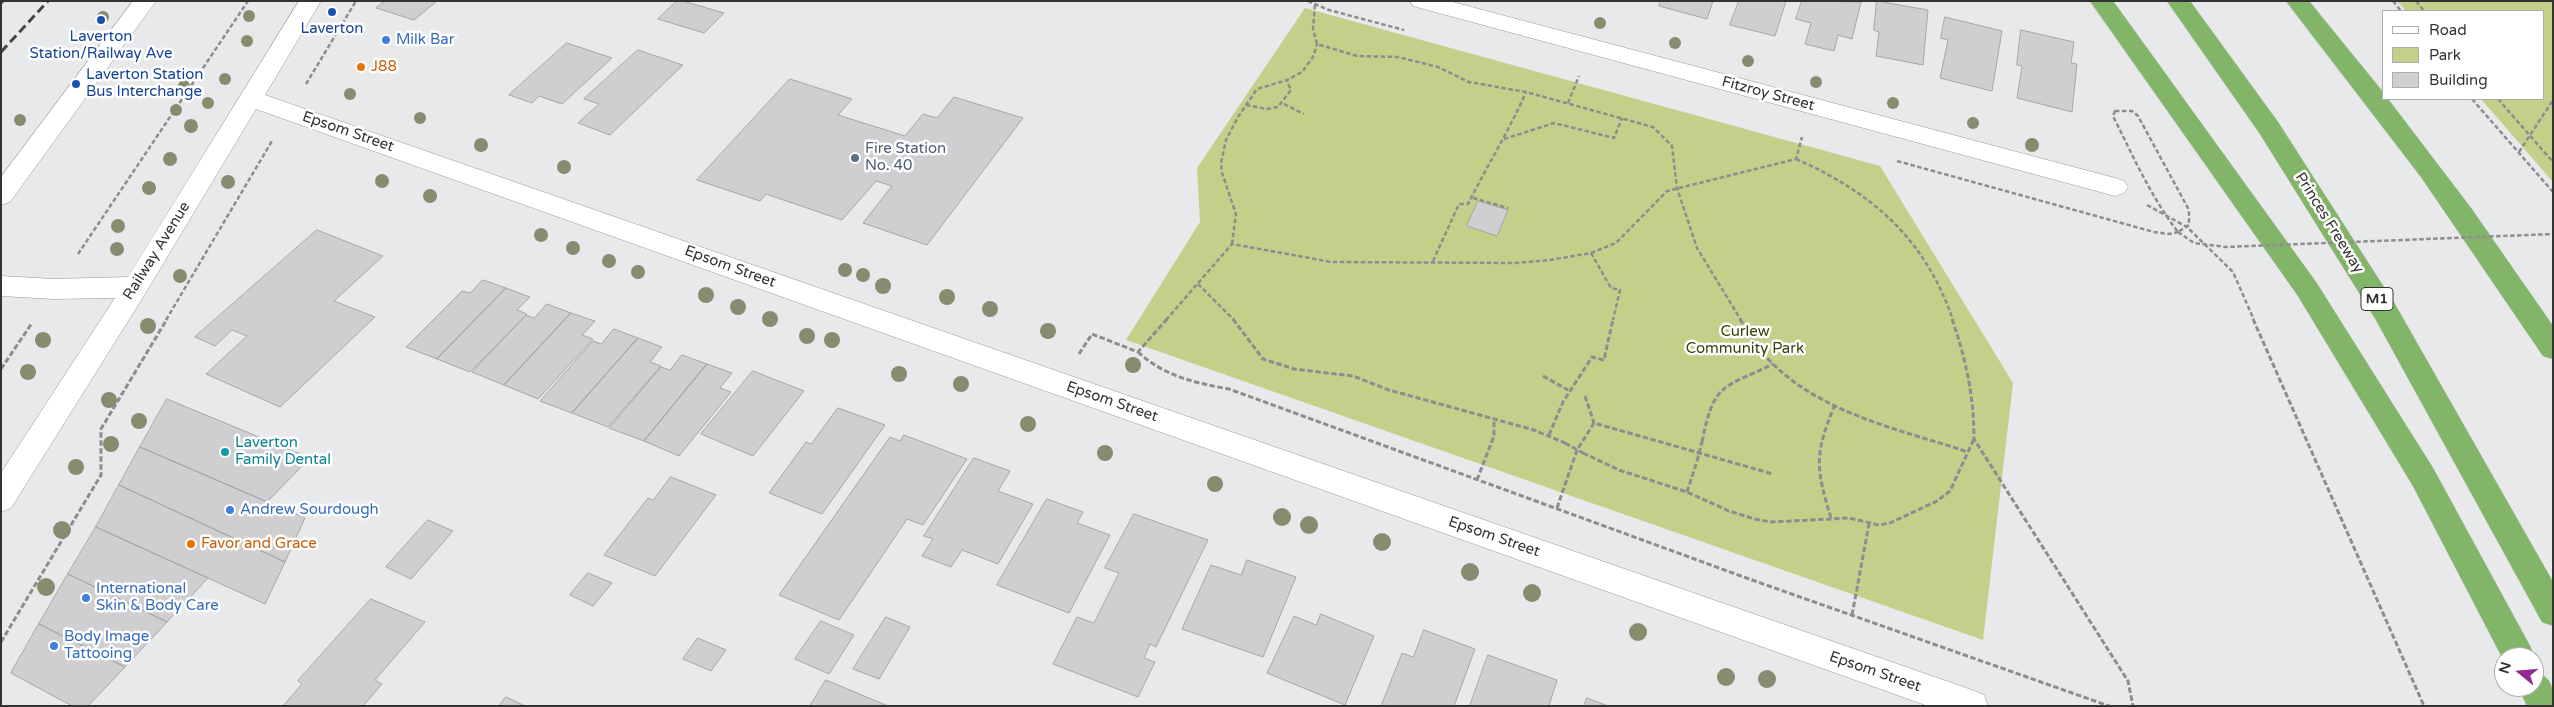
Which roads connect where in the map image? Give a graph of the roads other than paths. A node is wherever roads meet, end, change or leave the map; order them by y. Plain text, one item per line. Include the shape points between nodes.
1 (145, 1) edge
2 (310, 1) edge
3 (1421, 1) edge
4 (2101, 1) edge
5 (2178, 1) edge
6 (2298, 1) edge
7 (251, 99) junction
8 (2115, 187) road end
9 (1, 196) edge
10 (1, 286) edge
11 (136, 287) junction
12 (2553, 348) edge
13 (1, 499) edge
14 (2553, 612) edge
15 (2514, 647) edge
16 (1972, 706) edge

1 - 9 street
2 - 7 street, Railway Avenue
3 - 8 street, Fitzroy Street
4 - 15 highway via 2307,289 2423,477
5 - 14 highway, Princes Freeway / M1 via 2269,128 2386,313
6 - 12 highway via 2468,224
7 - 11 street, Railway Avenue
7 - 16 street, Epsom Street
10 - 11 street via 54,289
11 - 13 street, Railway Avenue

